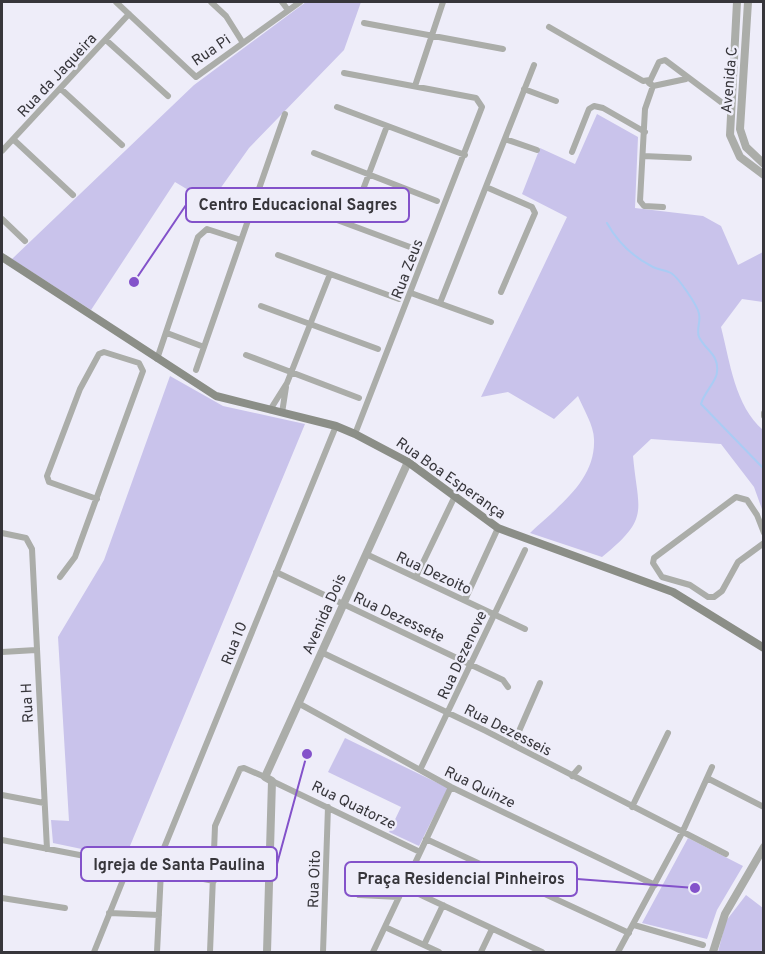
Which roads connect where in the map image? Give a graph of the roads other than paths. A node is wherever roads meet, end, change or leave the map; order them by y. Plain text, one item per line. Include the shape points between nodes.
1 (116, 2) edge
2 (211, 2) edge
3 (282, 2) edge
4 (300, 2) edge
5 (443, 2) edge
6 (737, 2) edge
7 (748, 2) edge
8 (288, 10) junction
9 (129, 14) junction
10 (736, 16) junction
11 (748, 16) junction
12 (364, 23) dead end
13 (549, 27) dead end
14 (432, 36) junction
15 (106, 40) junction
16 (243, 43) junction
17 (503, 49) dead end
18 (534, 65) dead end
19 (344, 73) dead end
20 (686, 79) junction
21 (651, 83) junction
22 (415, 86) junction
23 (61, 89) junction
24 (524, 89) junction
25 (168, 96) dead end
26 (556, 101) dead end
27 (337, 107) dead end
28 (729, 108) junction
29 (285, 114) dead end
30 (387, 126) junction
31 (645, 132) junction
32 (13, 139) junction
33 (505, 139) junction
34 (122, 145) dead end
35 (537, 150) dead end
36 (2, 151) edge
37 (572, 152) dead end
38 (314, 153) dead end
39 (465, 155) junction
40 (643, 156) junction
41 (688, 158) dead end
42 (764, 164) edge
43 (369, 174) junction
44 (764, 175) edge
45 (486, 187) junction
46 (74, 195) dead end
47 (437, 201) dead end
48 (294, 204) dead end
49 (663, 207) dead end
50 (2, 219) edge
51 (350, 225) junction
52 (242, 240) junction
53 (26, 241) dead end
54 (418, 250) dead end
55 (278, 255) dead end
56 (2, 257) edge
57 (330, 274) junction
58 (411, 292) junction
59 (501, 292) dead end
60 (399, 299) dead end
61 (440, 303) junction
62 (261, 306) dead end
63 (491, 322) dead end
64 (310, 324) junction
65 (167, 333) junction
66 (204, 347) junction
67 (378, 349) dead end
68 (145, 352) junction
69 (246, 355) dead end
70 (157, 359) junction
71 (139, 363) junction
72 (196, 370) dead end
73 (291, 373) junction
74 (287, 383) junction
75 (360, 398) dead end
76 (270, 410) junction
77 (282, 413) junction
78 (336, 426) junction
79 (355, 434) junction
80 (408, 462) junction
81 (454, 498) junction
82 (97, 499) junction
83 (498, 528) junction
84 (2, 533) edge
85 (764, 533) edge
86 (764, 543) edge
87 (525, 550) dead end
88 (366, 554) junction
89 (276, 572) junction
90 (60, 577) dead end
91 (416, 577) junction
92 (465, 600) junction
93 (343, 603) junction
94 (494, 614) junction
95 (525, 629) dead end
96 (764, 648) edge
97 (36, 650) junction
98 (2, 652) edge
99 (321, 652) junction
100 (471, 664) junction
101 (540, 683) dead end
102 (508, 687) dead end
103 (298, 703) junction
104 (448, 713) junction
105 (668, 734) dead end
106 (513, 745) junction
107 (548, 753) dead end
108 (542, 760) junction
109 (712, 767) dead end
110 (579, 768) dead end
111 (420, 770) junction
112 (572, 776) junction
113 (707, 778) junction
114 (268, 779) junction
115 (451, 787) junction
116 (2, 790) edge
117 (2, 795) edge
118 (45, 803) junction
119 (328, 807) junction
120 (632, 807) junction
121 (764, 807) edge
122 (682, 833) junction
123 (426, 839) junction
124 (2, 840) edge
125 (764, 847) edge
126 (47, 849) junction
127 (420, 852) junction
128 (726, 854) dead end
129 (129, 865) junction
130 (158, 870) junction
131 (214, 881) junction
132 (656, 885) junction
133 (404, 887) junction
134 (359, 895) dead end
135 (399, 897) junction
136 (2, 898) edge
137 (443, 906) junction
138 (65, 908) dead end
139 (110, 913) junction
140 (159, 915) junction
141 (634, 925) junction
142 (385, 927) junction
143 (492, 929) junction
144 (629, 933) junction
145 (424, 945) junction
146 (703, 945) dead end
147 (94, 952) edge
148 (157, 952) edge
149 (210, 952) edge
150 (267, 952) edge
151 (324, 952) edge
152 (373, 952) edge
153 (439, 952) edge
154 (481, 952) edge
155 (541, 952) edge
156 (618, 952) edge
157 (713, 952) edge

1 - 9 street, Rua Pi
2 - 16 street via 226,16
3 - 8 street
4 - 8 street, Rua Pi
5 - 14 street
6 - 10 street, Avenida C
7 - 11 street, Avenida C
8 - 16 street, Rua Pi
9 - 15 street, Rua da Jaqueira
9 - 16 street, Rua Pi via 196,77
10 - 11 street
10 - 28 street, Avenida C
11 - 42 street, Avenida C via 740,122 743,141
12 - 14 street
13 - 21 street
14 - 17 street
14 - 22 street
15 - 23 street, Rua da Jaqueira
15 - 25 street
18 - 24 street
19 - 22 street
20 - 21 street
20 - 21 street via 662,59
20 - 28 street
21 - 31 street
22 - 39 street, Rua Zeus via 480,102 481,113
23 - 32 street, Rua da Jaqueira
23 - 34 street
24 - 26 street
24 - 33 street
27 - 30 street
28 - 44 street, Avenida C via 728,128 734,149
29 - 52 street
30 - 39 street
30 - 43 street
31 - 37 street via 594,106 589,109
31 - 40 street
32 - 36 street, Rua da Jaqueira
32 - 46 street
33 - 35 street
33 - 45 street
38 - 43 street
39 - 58 street, Rua Zeus
40 - 41 street
40 - 49 street via 640,201 644,206
43 - 47 street
43 - 51 street
45 - 59 street via 532,207 535,213
45 - 61 street
48 - 51 street
50 - 53 street
51 - 54 street
52 - 65 street via 207,229 201,232
52 - 66 street
55 - 57 street
56 - 68 main road, Rua Boa Esperança
57 - 60 street
57 - 64 street
58 - 61 street
58 - 79 street, Rua Zeus
61 - 63 street
62 - 64 street
64 - 67 street
64 - 73 street
65 - 66 street
65 - 70 street
66 - 72 street
68 - 70 main road, Rua Boa Esperança
68 - 71 street
69 - 73 street
70 - 76 main road, Rua Boa Esperança via 216,396
71 - 82 street via 143,370
71 - 82 street via 104,352 99,354 80,389 46,476 49,482
73 - 74 street
73 - 75 street
74 - 76 street
74 - 77 street
76 - 77 main road, Rua Boa Esperança
77 - 78 main road, Rua Boa Esperança
78 - 79 main road, Rua Boa Esperança
78 - 89 street, Rua 10
79 - 80 main road, Rua Boa Esperança
80 - 81 main road, Rua Boa Esperança
80 - 88 street, Avenida Dois
81 - 83 main road, Rua Boa Esperança
81 - 91 street
82 - 90 street via 75,557
83 - 92 street
83 - 96 main road, Rua Boa Esperança via 676,590
84 - 97 street, Rua H via 26,538 31,545
85 - 86 street via 747,500 736,497 654,558 653,563 662,577 714,597 723,591 738,562
87 - 94 street, Rua Dezenove
88 - 91 street, Rua Dezoito
88 - 93 street, Avenida Dois
89 - 93 street, Rua Dezessete
89 - 130 street, Rua 10
91 - 92 street, Rua Dezoito
92 - 94 street, Rua Dezoito
93 - 99 street, Avenida Dois
93 - 100 street, Rua Dezessete
94 - 95 street, Rua Dezoito
94 - 100 street, Rua Dezenove
97 - 98 street
97 - 118 street, Rua H
99 - 103 street, Avenida Dois
99 - 104 street, Rua Dezesseis
100 - 102 street, Rua Dezessete via 503,680
100 - 104 street, Rua Dezenove
101 - 106 street
103 - 111 street, Rua Quinze
103 - 114 street, Avenida Dois
104 - 106 street, Rua Dezesseis
104 - 111 street, Rua Dezenove
105 - 120 street
106 - 108 street, Rua Dezesseis
107 - 108 street
108 - 112 street, Rua Dezesseis
109 - 113 street
110 - 112 street
111 - 115 street, Rua Quinze
112 - 120 street, Rua Dezesseis
113 - 121 street
113 - 122 street
114 - 119 street, Rua Quatorze
114 - 131 street, Rua Quatorze via 244,768 238,771 215,826
114 - 150 street, Avenida Dois
115 - 123 street
115 - 132 street, Rua Quinze
116 - 117 street
117 - 118 street
118 - 126 street, Rua H
119 - 127 street, Rua Quatorze
119 - 151 street, Rua Oito
120 - 122 street, Rua Dezesseis
122 - 128 street, Rua Dezesseis
122 - 132 street
123 - 127 street
123 - 144 street
124 - 126 street
125 - 157 street via 725,914
126 - 129 street
127 - 133 street
129 - 130 street
129 - 139 street
130 - 131 street
130 - 140 street, Rua 10
131 - 149 street
132 - 141 street
133 - 135 street
133 - 137 street
134 - 135 street
135 - 142 street
136 - 138 street
137 - 143 street
137 - 145 street
139 - 140 street
139 - 147 street
140 - 148 street, Rua 10
141 - 144 street
141 - 146 street
142 - 145 street
142 - 152 street
143 - 154 street
143 - 155 street
144 - 156 street
145 - 153 street

